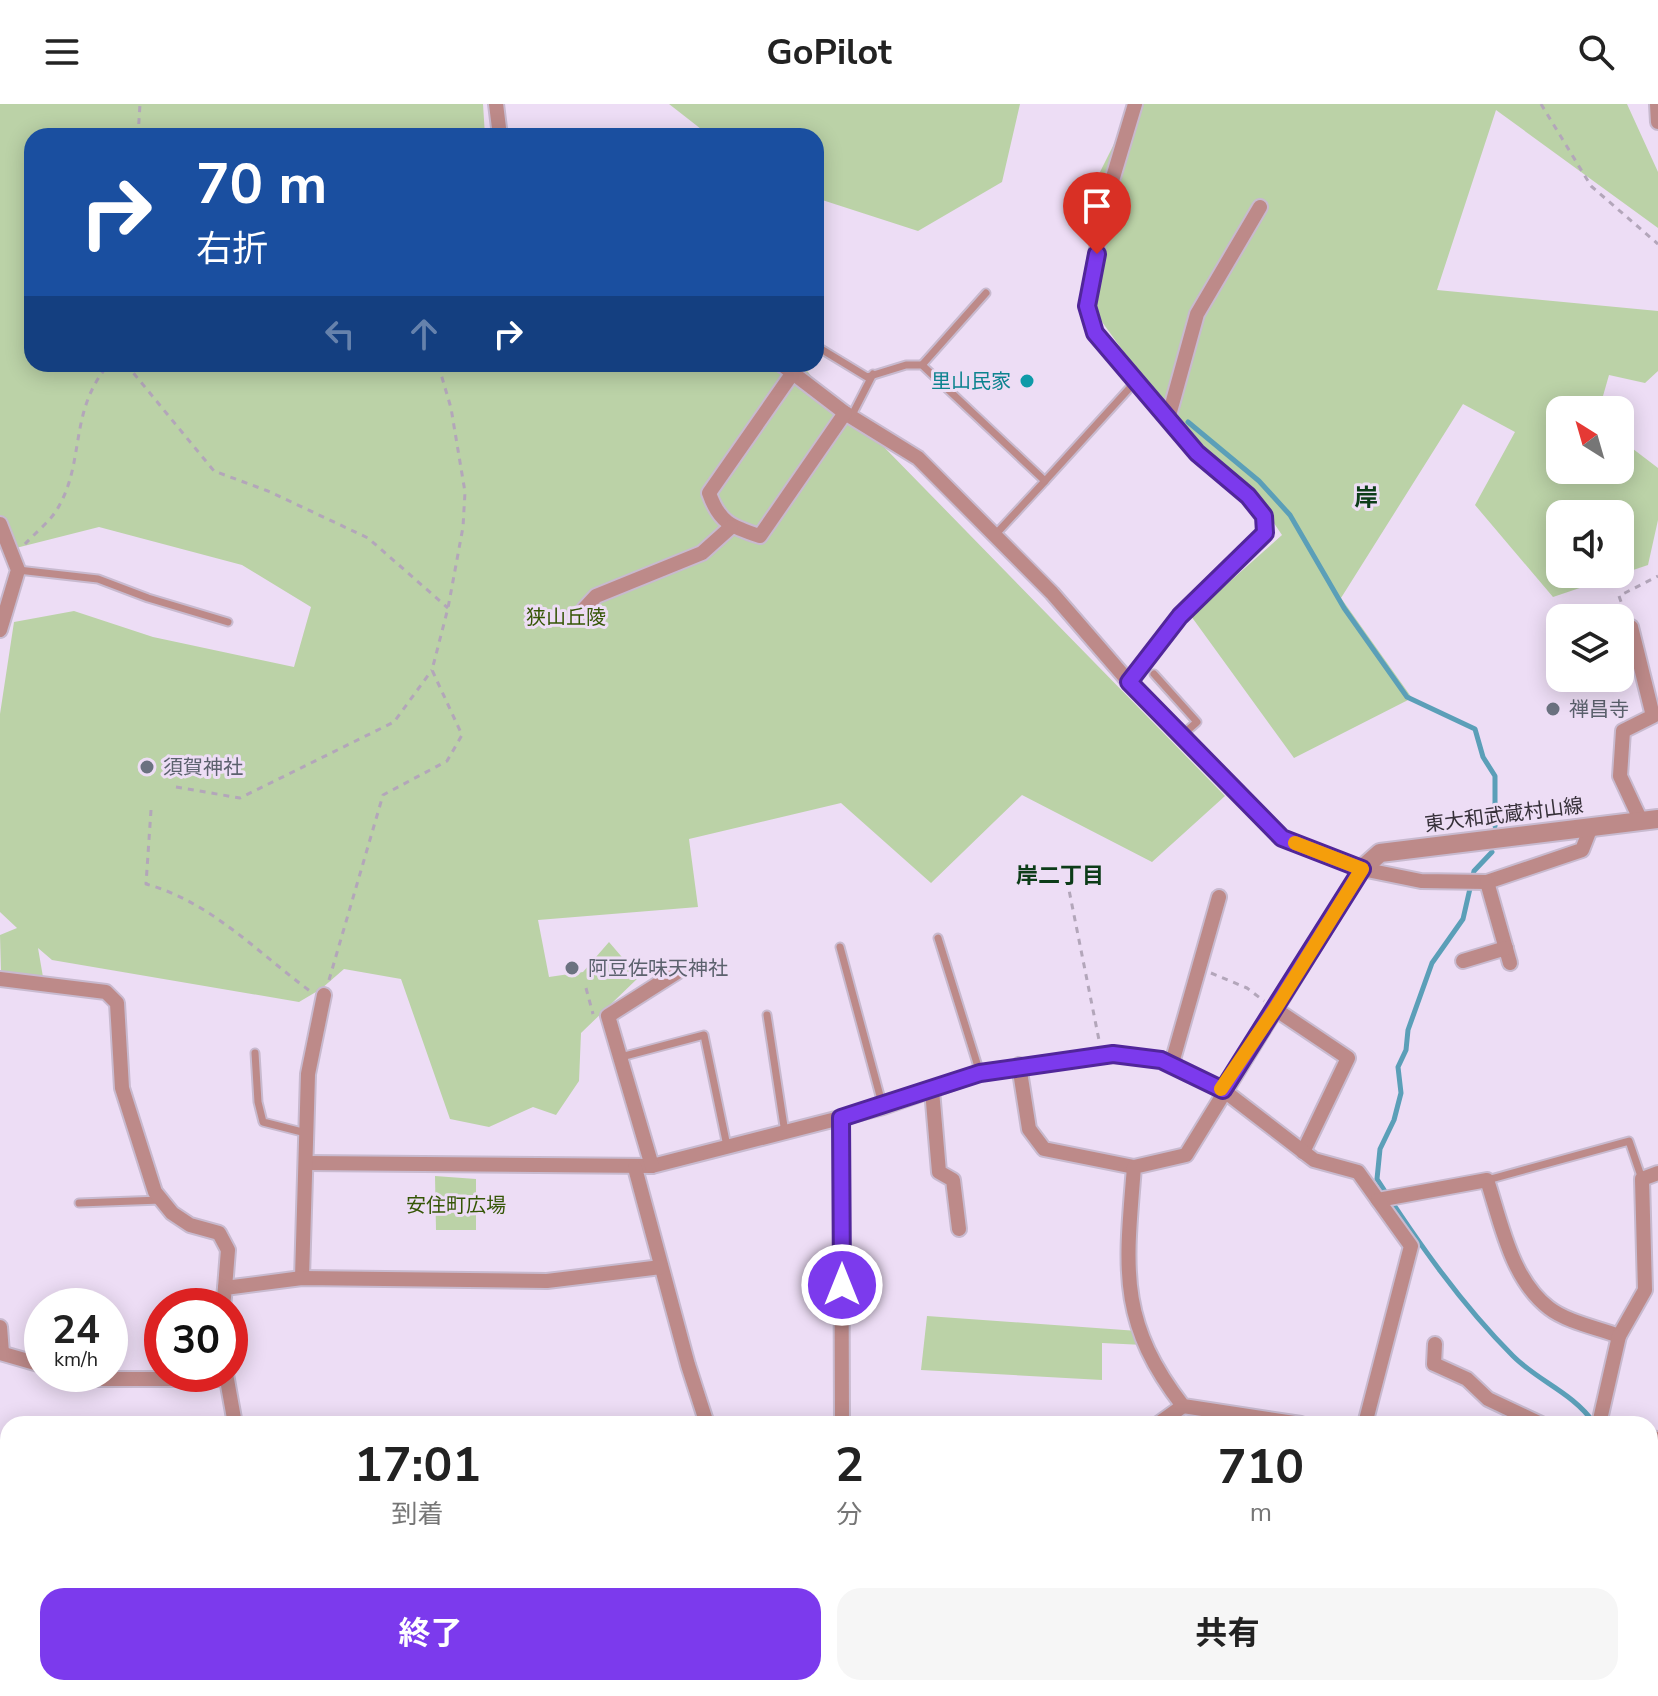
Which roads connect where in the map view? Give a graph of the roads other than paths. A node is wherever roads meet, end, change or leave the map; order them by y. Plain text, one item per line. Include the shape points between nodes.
1 (496, 104) edge
2 (1135, 104) edge
3 (1657, 104) edge
4 (1658, 122) edge
5 (499, 128) edge
6 (1260, 207) dead end
7 (986, 293) dead end
8 (824, 351) edge
9 (922, 365) junction
10 (784, 372) edge
11 (790, 372) edge
12 (873, 374) junction
13 (1136, 381) junction
14 (848, 415) junction
15 (1168, 419) junction
16 (1045, 481) junction
17 (0, 524) edge
18 (731, 527) junction
19 (995, 535) junction
20 (16, 562) junction
21 (584, 609) dead end
22 (228, 622) dead end
23 (0, 630) edge
24 (1634, 638) edge
25 (1154, 674) dead end
26 (1129, 682) junction
27 (1656, 722) edge
28 (1181, 736) junction
29 (1652, 824) edge
30 (1591, 827) junction
31 (1362, 869) junction
32 (1476, 882) junction
33 (1219, 897) dead end
34 (938, 938) dead end
35 (840, 947) dead end
36 (1463, 961) dead end
37 (685, 967) dead end
38 (0, 979) edge
39 (323, 998) road end
40 (1275, 1009) junction
41 (767, 1015) dead end
42 (255, 1053) dead end
43 (621, 1057) junction
44 (1172, 1063) junction
45 (1019, 1065) junction
46 (980, 1073) junction
47 (932, 1090) junction
48 (1223, 1090) junction
49 (883, 1107) junction
50 (841, 1118) junction
51 (306, 1133) junction
52 (785, 1133) junction
53 (727, 1146) junction
54 (1303, 1152) junction
55 (307, 1163) junction
56 (652, 1166) junction
57 (1134, 1167) junction
58 (635, 1168) junction
59 (1658, 1173) edge
60 (1642, 1179) junction
61 (1487, 1180) junction
62 (1386, 1199) junction
63 (162, 1200) junction
64 (79, 1203) dead end
65 (959, 1229) dead end
66 (661, 1267) junction
67 (302, 1278) junction
68 (225, 1288) joint
69 (1651, 1289) edge
70 (0, 1327) edge
71 (1619, 1336) junction
72 (1435, 1344) dead end
73 (1, 1353) edge
74 (24, 1360) edge
75 (229, 1392) edge
76 (1183, 1406) junction
77 (234, 1416) edge
78 (705, 1416) edge
79 (842, 1416) edge
80 (1169, 1416) edge
81 (1249, 1416) edge
82 (1367, 1416) edge
83 (1524, 1416) edge
84 (1601, 1416) edge

1 - 5 street
2 - 13 street via 1105,204 1087,306 1095,333
3 - 4 street
6 - 15 street via 1197,314
7 - 9 lane
8 - 12 lane via 867,377
9 - 12 lane
9 - 16 lane
10 - 18 street via 709,493 717,515
11 - 14 street
12 - 14 lane
13 - 15 street
13 - 16 lane
14 - 18 street via 760,536
14 - 19 street via 918,458
15 - 26 street via 1197,453 1248,496 1264,516 1265,533 1180,616
16 - 19 lane
17 - 20 street
18 - 21 street via 702,553 596,596
19 - 26 street via 1088,631
20 - 22 lane via 98,579
20 - 23 street
24 - 27 street
25 - 28 lane via 1197,722
26 - 28 street
27 - 29 street via 1623,731 1620,776
28 - 31 street via 1282,838
29 - 30 street, 東大和武蔵村山線
30 - 31 street, 東大和武蔵村山線 via 1380,853
30 - 32 street via 1582,850
31 - 32 street via 1421,881
31 - 40 street
32 - 36 street via 1508,955
33 - 44 street
34 - 46 lane
35 - 49 lane
37 - 43 street via 608,1016
38 - 63 street via 106,992 117,1003 122,1088
39 - 51 street via 308,1074
40 - 48 street
40 - 54 street via 1348,1058
41 - 52 lane
42 - 51 lane via 263,1122
43 - 53 lane via 704,1035
43 - 56 street
44 - 45 street via 1102,1055
44 - 48 street
45 - 46 street
45 - 57 street via 1029,1129 1044,1149
46 - 47 street
47 - 49 street
47 - 65 street via 939,1172 953,1180
48 - 54 street
48 - 57 street via 1186,1155
49 - 50 street
50 - 52 street
50 - 79 street
51 - 55 street
52 - 53 street
53 - 56 street
54 - 62 street via 1358,1172
55 - 58 street
55 - 67 street
56 - 58 street
57 - 76 street via 1127,1286 1147,1350
58 - 66 street
59 - 60 street
60 - 61 lane via 1629,1141
60 - 69 street
61 - 62 street
61 - 71 street via 1513,1257 1535,1293 1551,1309
62 - 82 street via 1411,1246
63 - 64 lane
63 - 68 street via 190,1225 219,1233 228,1250
66 - 67 street via 547,1281
66 - 78 street
67 - 68 street
69 - 71 street
70 - 73 street
71 - 84 street
72 - 83 street via 1434,1364
73 - 74 street
75 - 77 street
76 - 80 street
76 - 81 street

